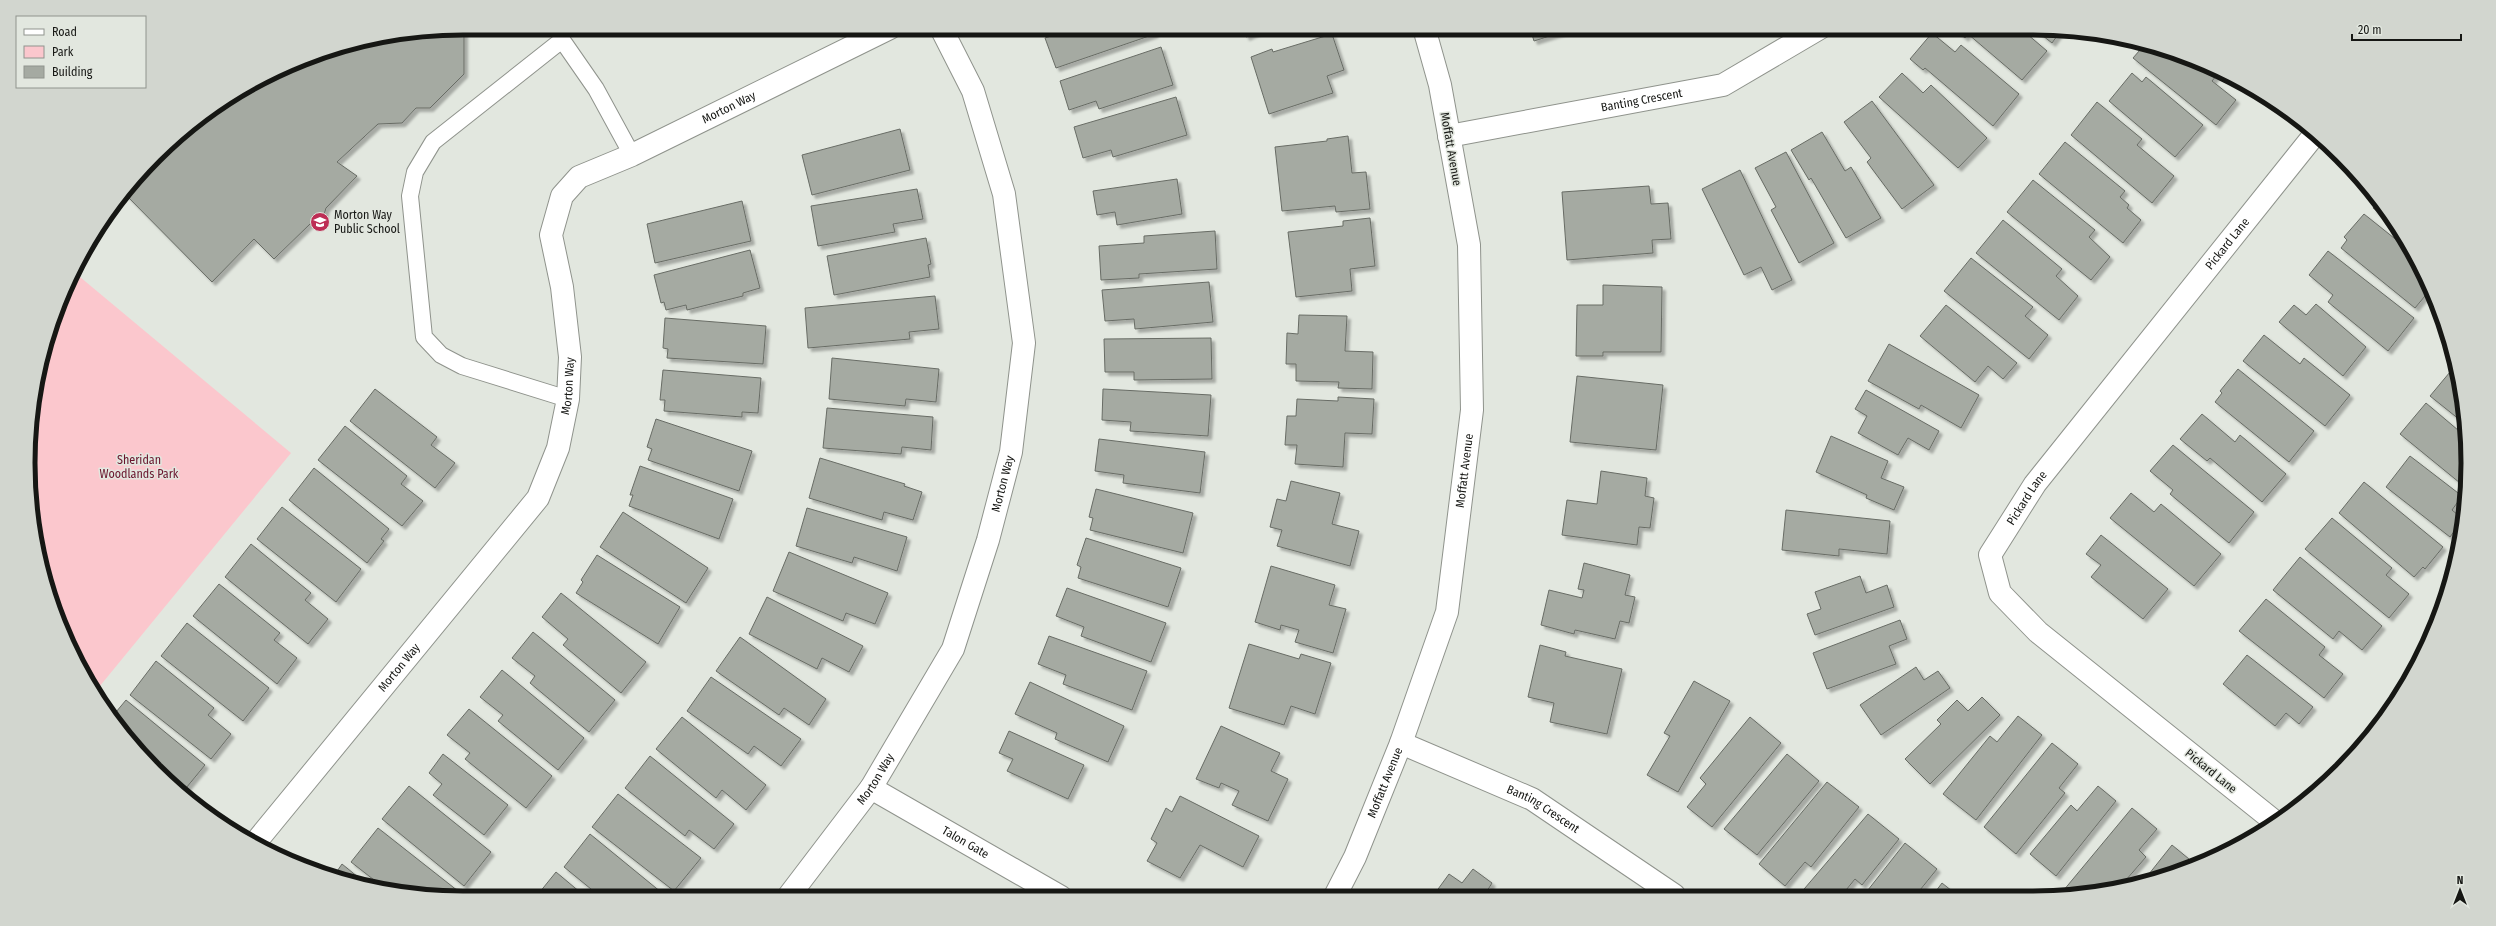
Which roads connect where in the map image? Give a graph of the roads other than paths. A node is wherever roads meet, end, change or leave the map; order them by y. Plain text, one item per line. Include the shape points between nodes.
1 (876, 35) edge
2 (945, 35) edge
3 (1426, 35) edge
4 (1808, 35) edge
5 (1449, 136) junction
6 (2312, 138) edge
7 (632, 155) junction
8 (568, 398) junction
9 (1401, 743) junction
10 (871, 788) junction
11 (2271, 819) edge
12 (258, 839) edge
13 (793, 891) edge
14 (1051, 891) edge
15 (1338, 891) edge
16 (1668, 891) edge

1 - 7 street, Morton Way
2 - 10 street, Morton Way via 973,91 1004,194 1024,342 1011,452 988,540 953,648
3 - 5 street, Moffatt Avenue via 1440,85
4 - 5 street, Banting Crescent via 1723,85
5 - 9 street, Moffatt Avenue via 1469,245 1472,410 1447,612
6 - 11 street, Pickard Lane via 2035,484 1990,555 2000,593 2038,632
7 - 8 street, Morton Way via 579,177 562,196 551,236 562,287 570,356
7 - 8 lane via 596,90 562,40 433,142 415,172 410,196 424,337 441,355 462,366
8 - 12 street, Morton Way via 558,448 538,498
9 - 15 street, Moffatt Avenue via 1356,857
9 - 16 street, Banting Crescent via 1532,799
10 - 13 street, Morton Way
10 - 14 street, Talon Gate

